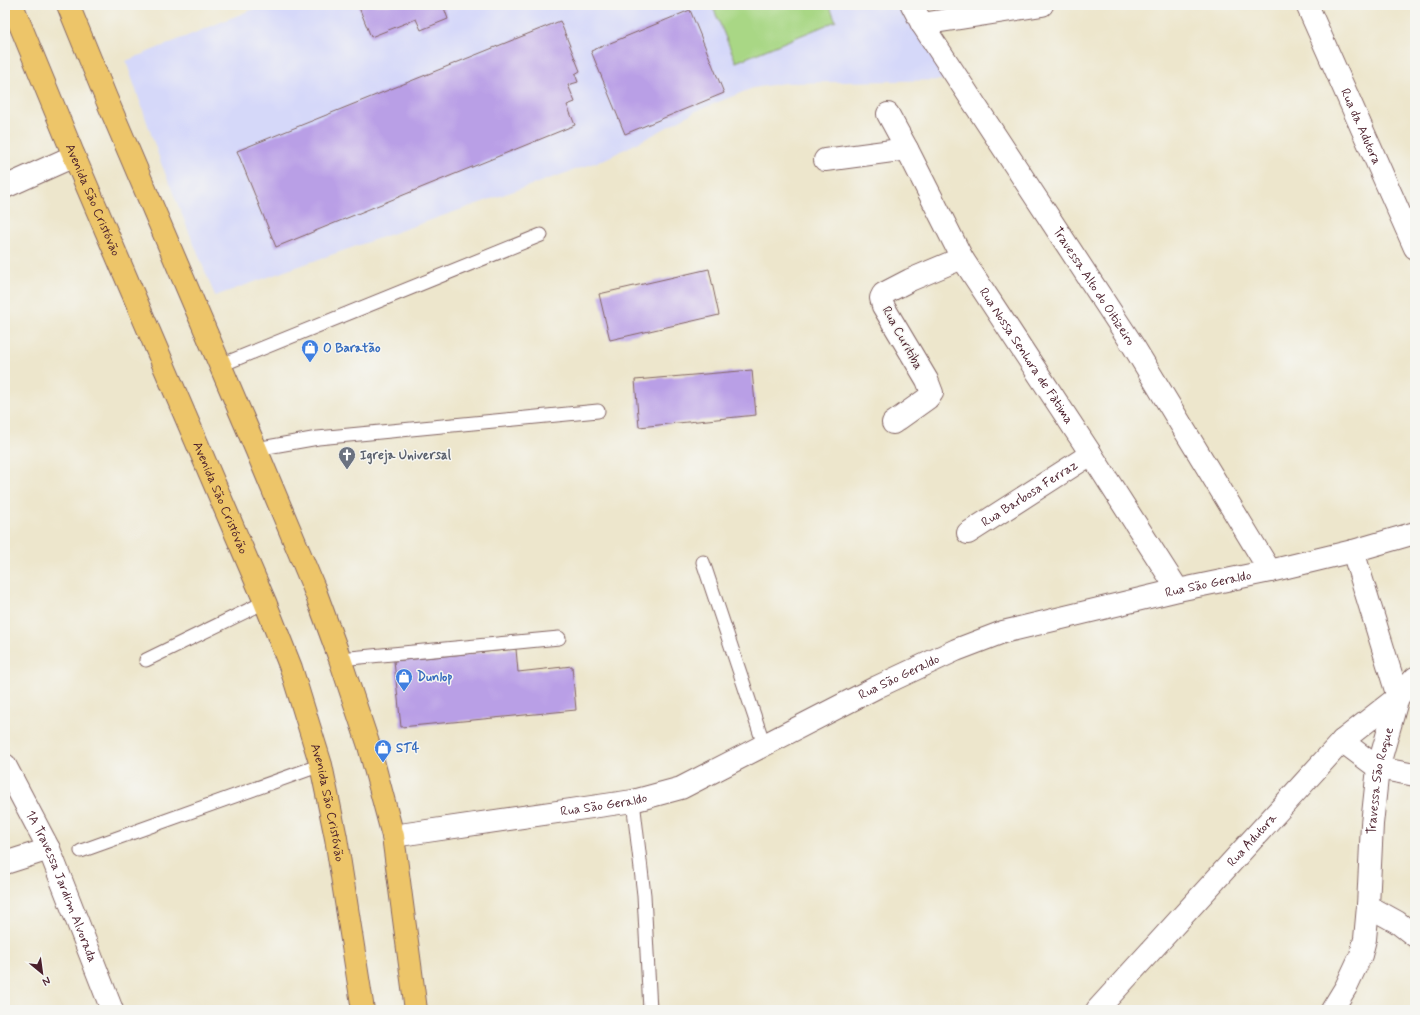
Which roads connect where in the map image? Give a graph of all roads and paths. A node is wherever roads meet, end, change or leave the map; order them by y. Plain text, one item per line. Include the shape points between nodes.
1 (12, 5) edge
2 (68, 5) edge
3 (1042, 5) edge
4 (1308, 5) edge
5 (917, 14) edge
6 (888, 114) dead end
7 (907, 149) junction
8 (74, 156) junction
9 (825, 160) dead end
10 (5, 187) edge
11 (541, 235) dead end
12 (1415, 248) edge
13 (962, 258) junction
14 (221, 365) junction
15 (598, 411) dead end
16 (893, 423) dead end
17 (256, 449) junction
18 (1091, 454) junction
19 (968, 533) dead end
20 (1415, 533) edge
21 (1353, 551) junction
22 (704, 562) dead end
23 (1270, 571) junction
24 (1178, 590) junction
25 (265, 602) junction
26 (559, 638) dead end
27 (340, 659) junction
28 (146, 660) dead end
29 (1415, 678) edge
30 (1398, 698) junction
31 (1342, 741) junction
32 (764, 745) junction
33 (5, 765) edge
34 (321, 765) junction
35 (1378, 768) junction
36 (1415, 774) edge
37 (633, 802) junction
38 (393, 836) junction
39 (49, 849) junction
40 (81, 851) dead end
41 (5, 863) edge
42 (1368, 906) junction
43 (1415, 936) edge
44 (112, 1010) edge
45 (363, 1010) edge
46 (416, 1010) edge
47 (650, 1010) edge
48 (1097, 1010) edge
49 (1332, 1010) edge

1 - 8 main road, Avenida São Cristóvão
2 - 14 main road
3 - 5 street
4 - 12 street, Rua da Adutora
5 - 23 street, Travessa Alto do Oitizeiro via 1134,347
6 - 7 street, Rua Nossa Senhora de Fàtima
7 - 9 street
7 - 13 street, Rua Nossa Senhora de Fàtima
8 - 10 street
8 - 25 main road, Avenida São Cristóvão
11 - 14 lane
13 - 16 street, Rua Curitiba via 910,280 883,294 881,298 883,306 927,380 932,393
13 - 18 street, Rua Nossa Senhora de Fàtima
14 - 17 main road
15 - 17 lane via 318,438
17 - 27 main road via 314,588
18 - 19 street, Rua Barbosa Ferraz
18 - 24 street, Rua Nossa Senhora de Fàtima
20 - 21 street, Rua São Geraldo
21 - 23 street, Rua São Geraldo
21 - 30 street
22 - 32 lane
23 - 24 street, Rua São Geraldo
24 - 32 street, Rua São Geraldo via 996,635 877,686
25 - 28 lane
25 - 34 main road, Avenida São Cristóvão via 291,668
26 - 27 lane
27 - 38 main road via 369,746
29 - 30 street, Rua Adutora
30 - 31 street, Rua Adutora
30 - 35 street, Travessa São Roque
31 - 35 street
31 - 48 street, Rua Adutora
32 - 37 street, Rua São Geraldo via 681,788
33 - 39 street, 1A Travessa Jardim Alvorada
34 - 40 lane
34 - 45 main road, Avenida São Cristóvão via 336,838
35 - 36 street
35 - 42 street, Travessa São Roque
37 - 38 street, Rua São Geraldo
37 - 47 lane via 644,895
38 - 46 main road
39 - 41 street
39 - 44 street, 1A Travessa Jardim Alvorada
42 - 43 street via 1397,922
42 - 49 street, Travessa São Roque via 1365,939 1360,955 1346,987

